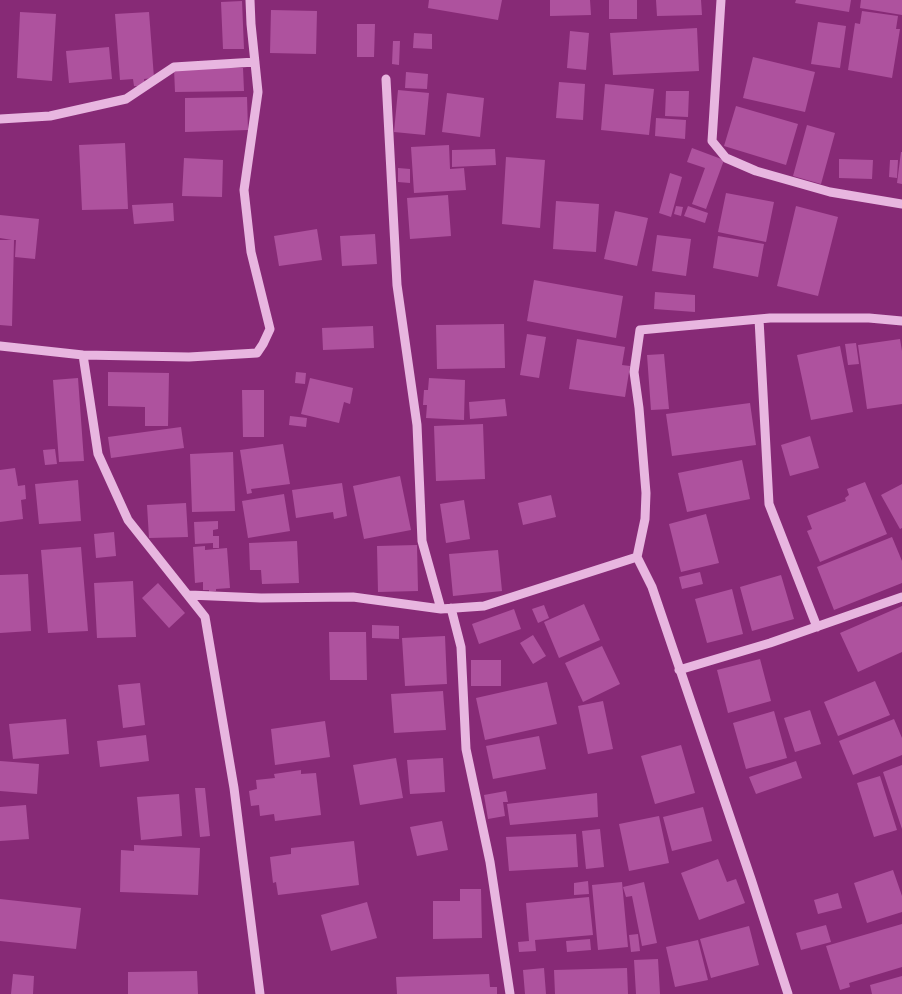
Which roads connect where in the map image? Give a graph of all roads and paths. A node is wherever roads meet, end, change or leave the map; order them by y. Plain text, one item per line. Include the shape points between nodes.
1 (250, 0) edge
2 (721, 0) edge
3 (254, 62) junction
4 (386, 79) dead end
5 (0, 119) edge
6 (902, 204) edge
7 (759, 319) junction
8 (902, 321) edge
9 (0, 346) edge
10 (83, 354) junction
11 (637, 557) junction
12 (189, 595) junction
13 (902, 597) edge
14 (451, 608) junction
15 (440, 610) junction
16 (817, 627) junction
17 (680, 670) junction
18 (260, 994) edge
19 (510, 994) edge
20 (788, 994) edge

1 - 3 street
2 - 6 street via 712,141 726,158 756,171 830,192
3 - 5 street via 174,67 126,99 50,116
3 - 10 street via 258,92 244,190 250,252 270,329 263,344 257,353 247,354 189,357
4 - 15 street via 397,285 417,425 422,541
7 - 8 street via 869,318
7 - 11 street via 640,330 634,372 646,493 645,519
7 - 16 street via 769,504
9 - 10 street
10 - 12 street via 98,454 128,520
11 - 14 street via 484,606
11 - 17 street via 652,587
12 - 15 street via 353,597
12 - 18 street via 205,617 234,788
13 - 16 street
14 - 15 street
14 - 19 street via 461,647 466,749 490,862
16 - 17 street
17 - 20 street

